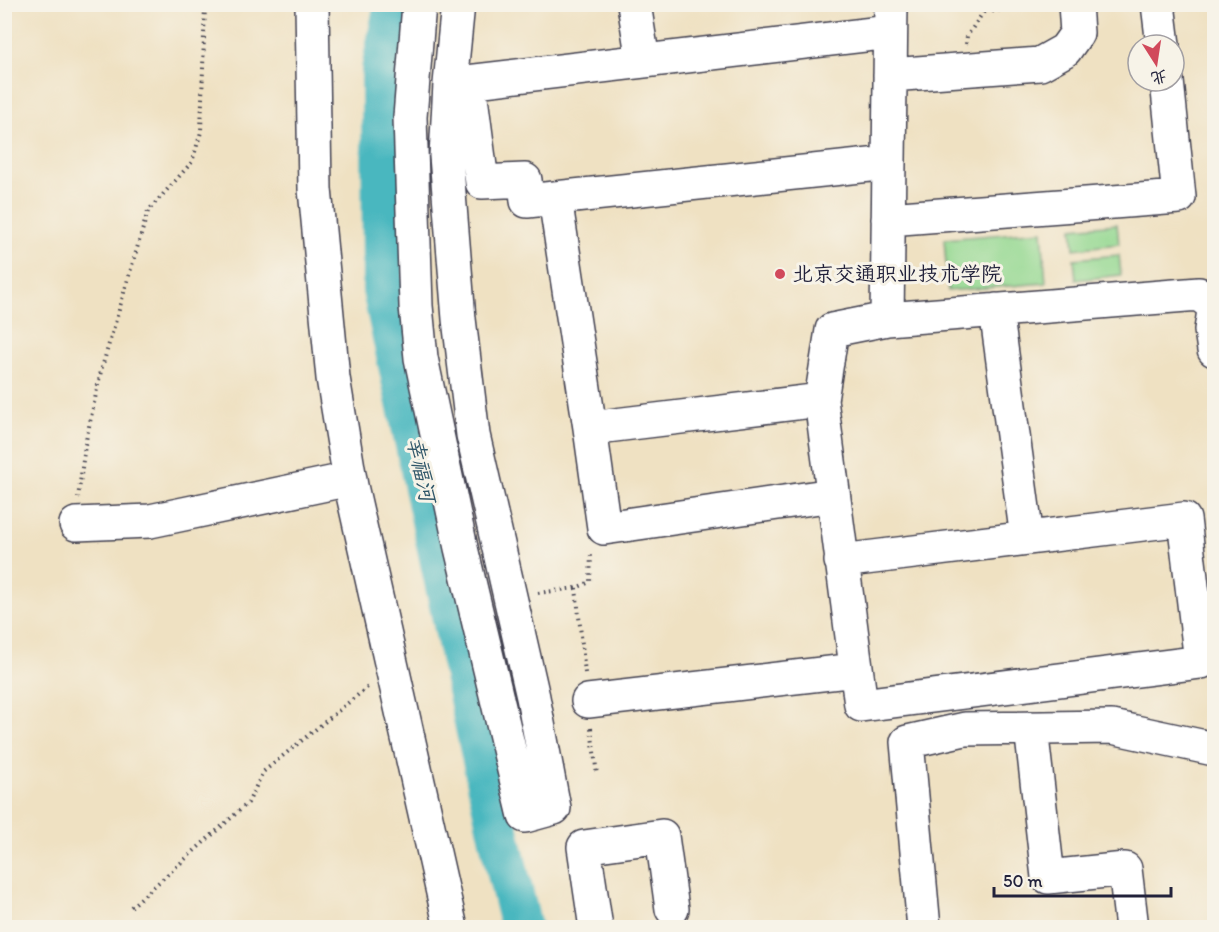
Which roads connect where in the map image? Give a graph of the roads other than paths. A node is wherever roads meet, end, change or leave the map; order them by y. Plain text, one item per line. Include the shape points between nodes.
1 (312, 4) edge
2 (419, 4) edge
3 (458, 4) edge
4 (634, 4) edge
5 (1075, 4) edge
6 (1158, 4) edge
7 (890, 18) edge
8 (1162, 33) edge
9 (643, 61) junction
10 (890, 75) junction
11 (455, 85) junction
12 (413, 86) junction
13 (1168, 93) edge
14 (889, 163) junction
15 (555, 198) junction
16 (888, 219) junction
17 (1215, 306) edge
18 (996, 310) junction
19 (1215, 311) edge
20 (459, 319) junction
21 (886, 319) junction
22 (417, 320) junction
23 (1215, 350) edge
24 (466, 378) junction
25 (427, 385) junction
26 (820, 400) junction
27 (590, 428) junction
28 (350, 479) junction
29 (833, 495) junction
30 (488, 498) junction
31 (452, 506) junction
32 (76, 524) road end
33 (1027, 538) junction
34 (841, 561) junction
35 (513, 611) junction
36 (482, 634) junction
37 (856, 670) junction
38 (588, 701) road end
39 (1031, 729) junction
40 (542, 747) junction
41 (1215, 749) edge
42 (510, 754) junction
43 (672, 909) dead end
44 (452, 927) edge
45 (596, 927) edge
46 (924, 927) edge
47 (1131, 927) edge

1 - 28 street via 315,189 333,378
2 - 12 street
3 - 11 street
4 - 9 street
5 - 10 street via 1077,33 1065,50 1040,64
6 - 8 street
7 - 9 street
7 - 10 street
9 - 11 street
10 - 14 street
11 - 12 street
11 - 15 street via 482,183 525,180 527,201
11 - 20 street via 446,156
12 - 22 street via 410,129
13 - 16 street via 1179,197
14 - 15 street
14 - 16 street
15 - 27 street
16 - 21 street
17 - 18 street via 1199,294
18 - 21 street
18 - 33 street
19 - 23 street via 1211,330
20 - 22 street
20 - 24 street
21 - 26 street via 832,330
22 - 25 street
24 - 25 street
24 - 30 street via 473,435
25 - 31 street
26 - 27 street
26 - 29 street
27 - 29 street via 604,528
28 - 32 street via 150,521
28 - 44 street
29 - 34 street
30 - 31 street
30 - 35 street
31 - 36 street
33 - 34 street
33 - 37 street via 1184,519 1202,662 861,705
34 - 37 street
35 - 36 street
35 - 40 street
36 - 42 street
37 - 38 street
39 - 41 street via 1112,728
39 - 46 street via 965,729 907,742
39 - 47 street via 1048,877 1125,869
40 - 42 street
40 - 42 street via 554,807 525,816
43 - 45 street via 662,836 584,847

